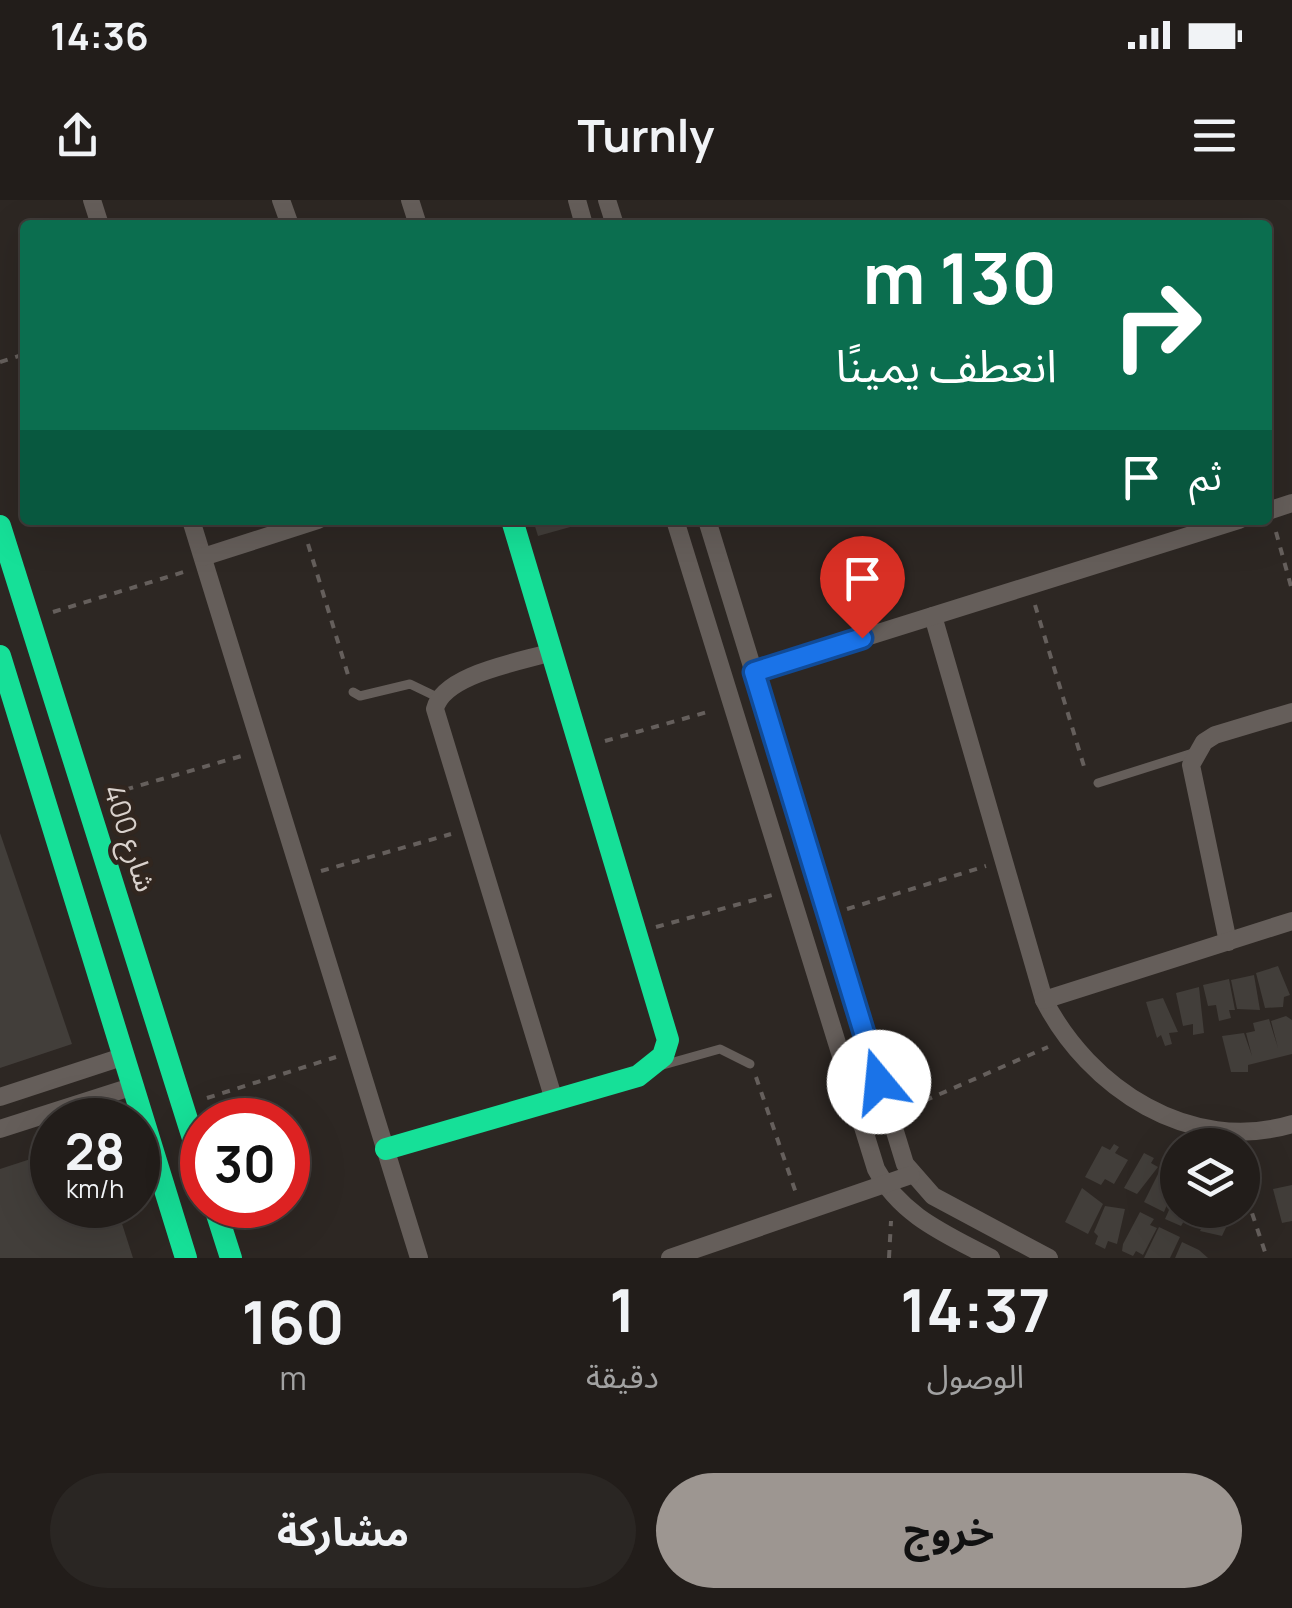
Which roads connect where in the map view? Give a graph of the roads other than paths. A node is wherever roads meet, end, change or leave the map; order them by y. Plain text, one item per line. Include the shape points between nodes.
1 (193, 525) edge
2 (304, 525) edge
3 (514, 525) edge
4 (677, 525) edge
5 (709, 525) edge
6 (1223, 525) edge
7 (0, 526) edge
8 (204, 561) junction
9 (933, 616) junction
10 (552, 652) junction
11 (0, 656) edge
12 (754, 672) junction
13 (353, 692) road end
14 (438, 697) junction
15 (1292, 712) edge
16 (1196, 752) junction
17 (1098, 783) road end
18 (1292, 921) edge
19 (1228, 942) junction
20 (1044, 1000) junction
21 (164, 1044) junction
22 (124, 1056) junction
23 (750, 1064) road end
24 (651, 1069) junction
25 (134, 1086) junction
26 (0, 1097) edge
27 (181, 1098) edge
28 (554, 1100) junction
29 (1292, 1124) edge
30 (0, 1130) edge
31 (386, 1150) junction
32 (911, 1175) junction
33 (889, 1191) junction
34 (221, 1228) edge
35 (186, 1258) edge
36 (231, 1258) edge
37 (419, 1258) edge
38 (670, 1258) edge
39 (991, 1258) edge
40 (1048, 1258) edge

1 - 8 street
2 - 8 street
3 - 10 street
4 - 33 street via 870,1151
5 - 12 street
6 - 9 street
7 - 21 street, شارع 400
8 - 31 street
9 - 12 street
9 - 20 street
10 - 14 street via 456,682
10 - 24 street via 668,1040
11 - 22 street
12 - 32 street
13 - 14 lane via 410,684
14 - 28 street via 437,721
15 - 16 street via 1215,735
16 - 17 lane
16 - 19 street via 1190,778
18 - 19 street
19 - 20 street
20 - 29 street via 1066,1038 1110,1084 1164,1116 1225,1131 1268,1132
21 - 22 street
21 - 27 street, شارع 400
22 - 25 street
22 - 26 street
23 - 24 lane via 720,1049
24 - 28 street
25 - 30 street
25 - 35 street
28 - 31 street
31 - 37 street
32 - 33 street
32 - 40 street via 933,1196
33 - 38 street
33 - 39 street via 920,1219
34 - 36 street

